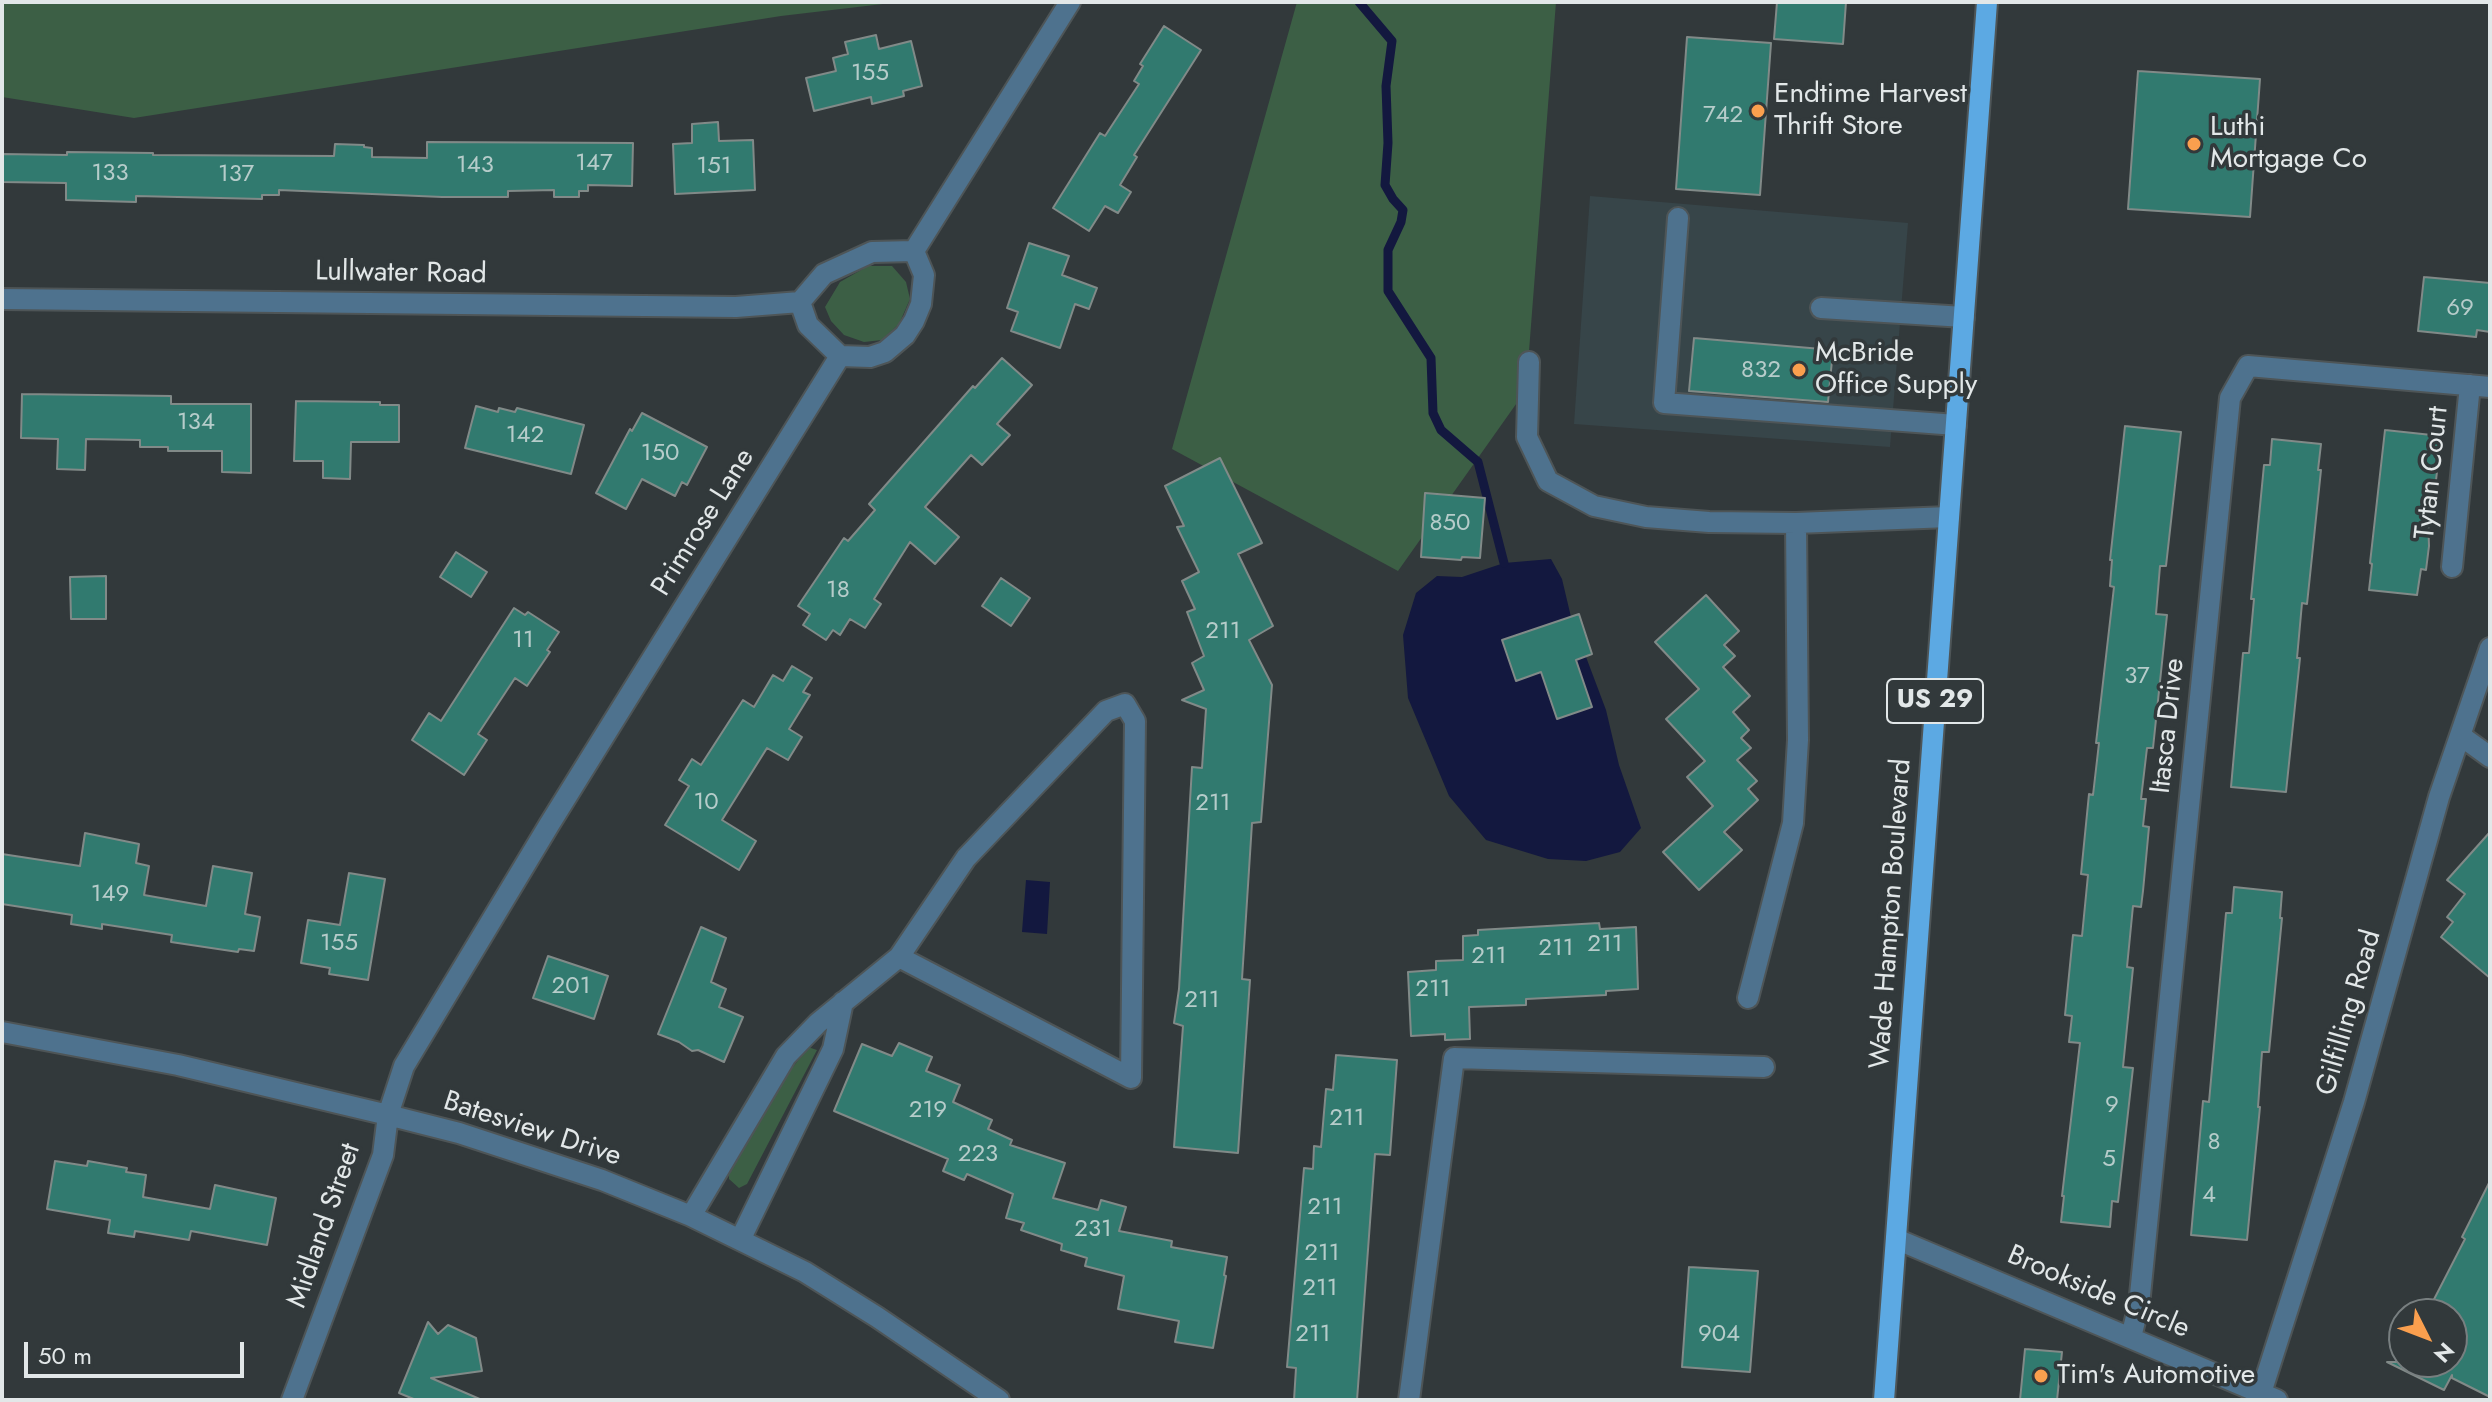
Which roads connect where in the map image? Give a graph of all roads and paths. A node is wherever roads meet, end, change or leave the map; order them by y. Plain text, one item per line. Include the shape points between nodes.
1 (1070, 2) edge
2 (1987, 2) edge
3 (1678, 218) dead end
4 (914, 251) junction
5 (2, 299) edge
6 (800, 302) junction
7 (1821, 308) dead end
8 (1964, 317) junction
9 (840, 356) junction
10 (1529, 362) dead end
11 (2480, 386) edge
12 (1956, 425) junction
13 (1949, 517) junction
14 (1796, 523) junction
15 (2452, 567) dead end
16 (2490, 648) edge
17 (2461, 736) junction
18 (2490, 757) edge
19 (899, 957) junction
20 (1748, 998) dead end
21 (843, 1002) junction
22 (2, 1032) edge
23 (1764, 1067) dead end
24 (388, 1115) junction
25 (691, 1216) junction
26 (1896, 1239) junction
27 (740, 1240) junction
28 (2131, 1337) junction
29 (2256, 1395) edge
30 (989, 1397) edge
31 (292, 1400) edge
32 (1409, 1400) edge
33 (1884, 1400) edge

1 - 4 street
2 - 8 main road, Wade Hampton Boulevard / US 29
3 - 12 street via 1664,403
4 - 6 street via 872,252 824,274
4 - 9 street via 924,291 905,335 877,355
5 - 6 street, Lullwater Road via 736,307
6 - 9 street via 808,325
7 - 8 street
8 - 12 main road, Wade Hampton Boulevard / US 29
9 - 24 street, Primrose Lane via 404,1066
10 - 14 street via 1527,437 1548,481 1594,506 1646,517
11 - 15 street, Tytan Court
11 - 28 street, Itasca Drive via 2248,366 2230,398 2139,1305
12 - 13 main road, Wade Hampton Boulevard / US 29
13 - 14 street
13 - 26 main road, Wade Hampton Boulevard / US 29
14 - 20 street via 1798,740 1793,823
16 - 17 street, Gilfilling Road
17 - 18 street
17 - 29 street, Gilfilling Road via 2354,1102
19 - 19 street via 966,858 1106,711 1125,704 1135,721 1131,1078
19 - 21 street
21 - 25 street via 786,1056
21 - 27 street via 833,1049
22 - 24 street, Batesview Drive via 178,1065
23 - 32 street via 1454,1058
24 - 25 street, Batesview Drive via 602,1180
24 - 31 street, Midland Street via 383,1155
25 - 27 street, Batesview Drive
26 - 28 street, Brookside Circle
26 - 33 main road, Wade Hampton Boulevard / US 29
27 - 30 street, Batesview Drive via 816,1279
28 - 29 street, Brookside Circle

